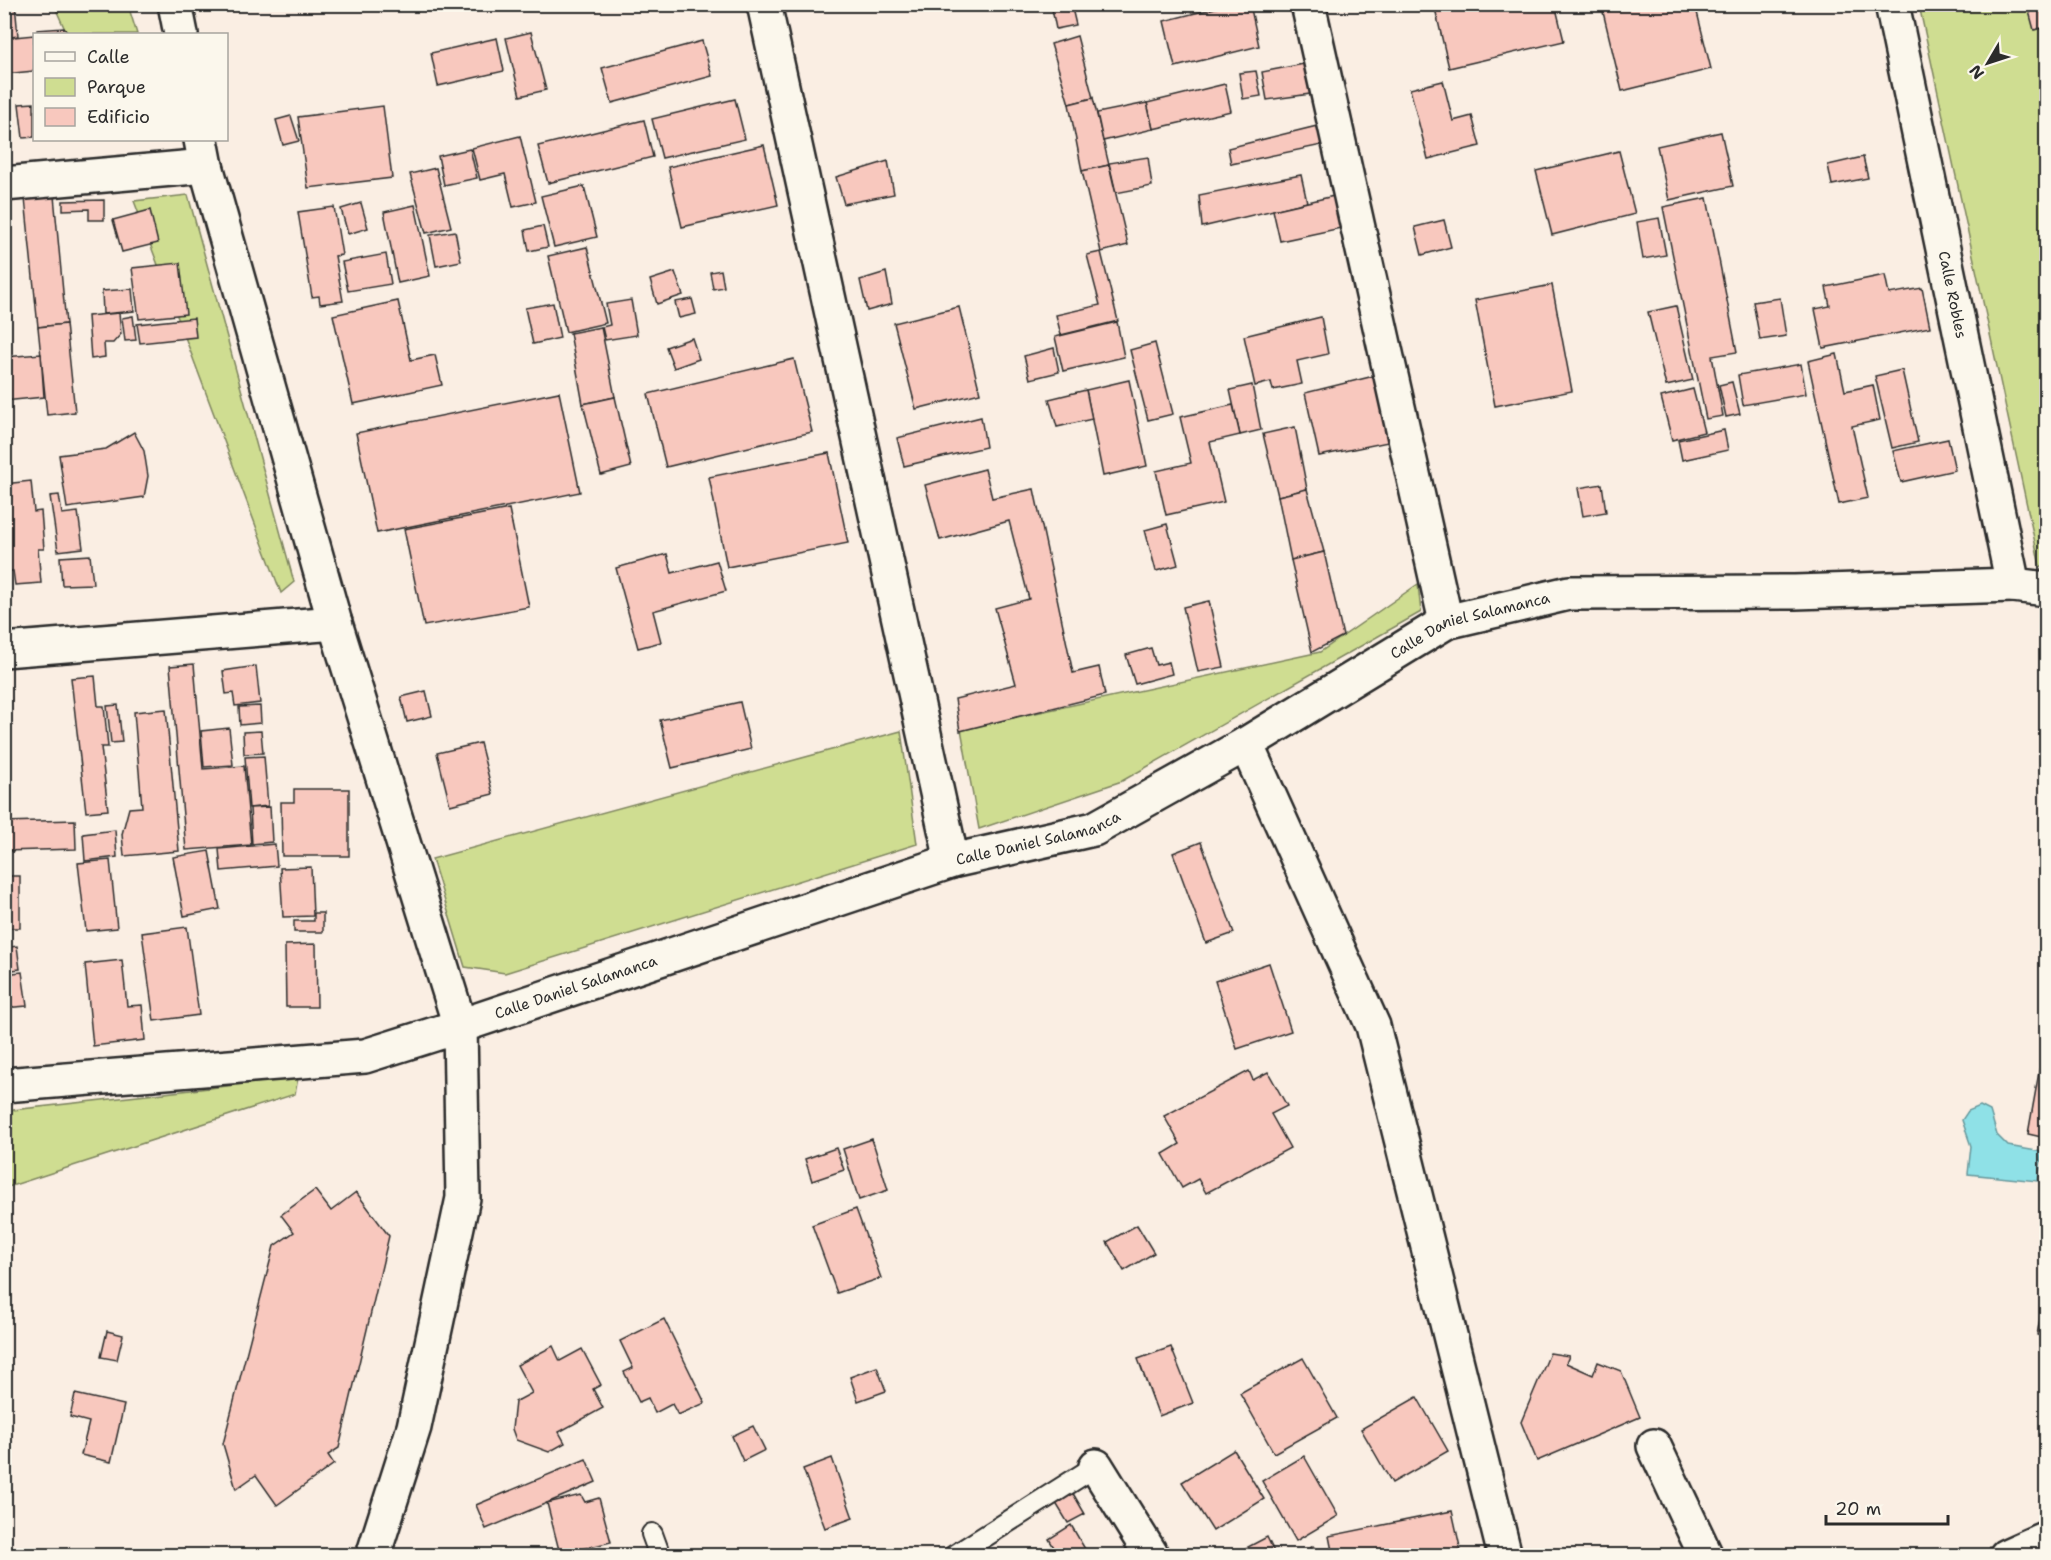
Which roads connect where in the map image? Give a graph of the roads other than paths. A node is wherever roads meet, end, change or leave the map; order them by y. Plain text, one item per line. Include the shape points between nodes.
1 (175, 4) edge
2 (764, 4) edge
3 (1308, 4) edge
4 (1892, 4) edge
5 (181, 33) edge
6 (204, 153) edge
7 (4, 184) edge
8 (2013, 585) junction
9 (2046, 589) edge
10 (1446, 622) junction
11 (335, 623) junction
12 (4, 650) edge
13 (1246, 744) junction
14 (952, 861) junction
15 (460, 1026) junction
16 (4, 1085) edge
17 (1654, 1446) dead end
18 (1096, 1466) joint
19 (652, 1534) dead end
20 (2046, 1538) edge
21 (373, 1556) edge
22 (660, 1556) edge
23 (954, 1556) edge
24 (1152, 1556) edge
25 (1505, 1556) edge
26 (1706, 1556) edge
27 (2006, 1556) edge

1 - 5 street
2 - 14 street
3 - 10 street
4 - 8 street, Calle Robles
6 - 7 street
6 - 11 street
8 - 9 street, Calle Daniel Salamanca
8 - 10 street, Calle Daniel Salamanca via 1795,592 1569,593
10 - 13 street, Calle Daniel Salamanca
11 - 12 street
11 - 15 street
13 - 14 street, Calle Daniel Salamanca via 1094,829
13 - 25 street via 1373,1026
14 - 15 street, Calle Daniel Salamanca
15 - 16 street, Calle Daniel Salamanca via 365,1056
15 - 21 street via 463,1198 414,1427
17 - 26 street
18 - 23 lane
18 - 24 street
19 - 22 lane
20 - 27 street

